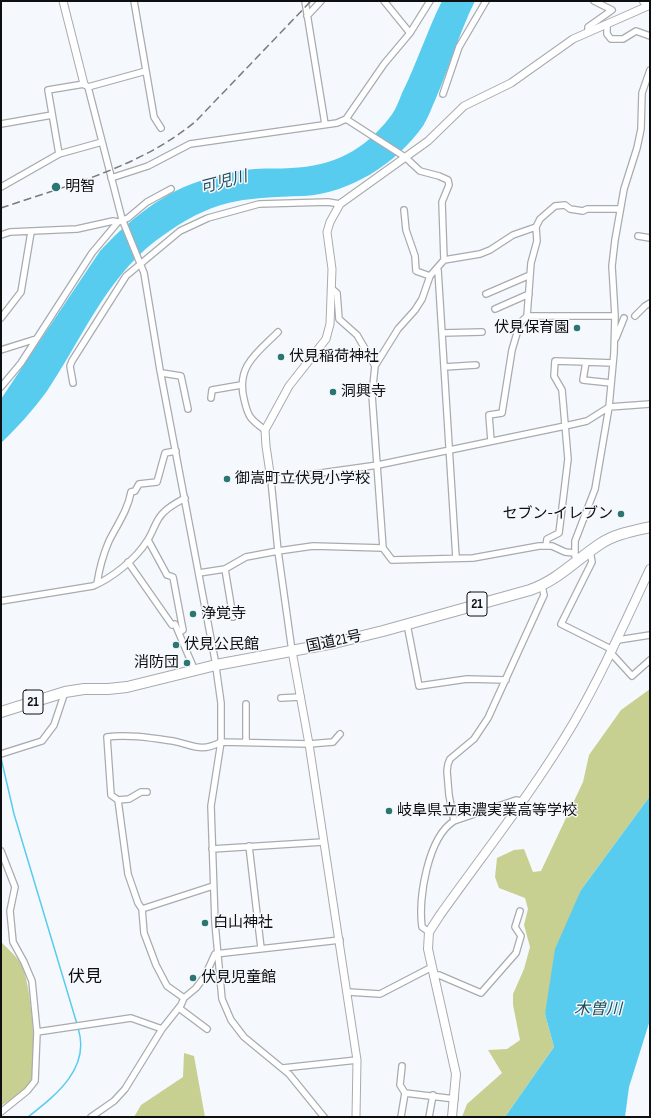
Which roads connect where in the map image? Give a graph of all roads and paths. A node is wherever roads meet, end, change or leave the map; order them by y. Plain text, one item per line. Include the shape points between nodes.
1 (63, 1) edge
2 (134, 1) edge
3 (305, 1) edge
4 (321, 1) edge
5 (384, 1) edge
6 (430, 1) edge
7 (486, 1) edge
8 (594, 1) edge
9 (646, 1) edge
10 (650, 4) edge
11 (308, 16) junction
12 (606, 24) junction
13 (588, 32) junction
14 (410, 33) junction
15 (650, 36) edge
16 (650, 70) edge
17 (146, 71) junction
18 (86, 85) junction
19 (443, 94) dead end
20 (52, 115) junction
21 (346, 119) junction
22 (1, 124) edge
23 (325, 124) junction
24 (161, 128) dead end
25 (102, 142) junction
26 (59, 154) junction
27 (405, 157) junction
28 (111, 178) junction
29 (1, 187) edge
30 (171, 189) dead end
31 (340, 204) junction
32 (619, 209) junction
33 (404, 210) dead end
34 (120, 221) junction
35 (536, 227) junction
36 (31, 232) junction
37 (1, 235) edge
38 (638, 236) dead end
39 (650, 238) edge
40 (444, 260) junction
41 (141, 263) junction
42 (438, 270) junction
43 (530, 275) junction
44 (430, 276) junction
45 (331, 288) junction
46 (486, 294) dead end
47 (529, 294) junction
48 (650, 303) edge
49 (495, 309) dead end
50 (528, 316) junction
51 (615, 316) junction
52 (635, 316) dead end
53 (1, 318) edge
54 (624, 318) dead end
55 (278, 332) dead end
56 (482, 332) dead end
57 (442, 333) junction
58 (36, 339) junction
59 (614, 342) junction
60 (1, 350) edge
61 (586, 362) junction
62 (613, 363) junction
63 (476, 365) dead end
64 (375, 366) junction
65 (444, 367) junction
66 (162, 373) junction
67 (73, 383) dead end
68 (611, 383) junction
69 (241, 386) junction
70 (1, 387) edge
71 (211, 398) dead end
72 (650, 404) edge
73 (609, 407) junction
74 (188, 409) dead end
75 (565, 426) junction
76 (265, 430) junction
77 (492, 441) junction
78 (449, 450) junction
79 (176, 451) junction
80 (378, 465) junction
81 (271, 480) junction
82 (185, 498) junction
83 (650, 527) edge
84 (148, 540) junction
85 (546, 546) junction
86 (384, 548) junction
87 (278, 551) junction
88 (590, 551) junction
89 (575, 557) junction
90 (456, 558) junction
91 (128, 562) junction
92 (225, 569) junction
93 (650, 570) edge
94 (199, 573) junction
95 (97, 584) junction
96 (542, 586) junction
97 (1, 601) edge
98 (233, 617) dead end
99 (406, 624) junction
100 (180, 632) junction
101 (650, 635) edge
102 (618, 640) junction
103 (292, 651) junction
104 (612, 651) junction
105 (650, 660) edge
106 (216, 665) junction
107 (195, 671) junction
108 (506, 680) junction
109 (65, 692) junction
110 (301, 697) junction
111 (281, 698) dead end
112 (246, 704) dead end
113 (1, 712) edge
114 (340, 734) dead end
115 (221, 742) junction
116 (246, 742) junction
117 (310, 744) junction
118 (1, 754) edge
119 (147, 792) dead end
120 (118, 800) junction
121 (521, 801) junction
122 (454, 821) junction
123 (323, 842) junction
124 (249, 846) junction
125 (212, 849) junction
126 (1, 851) edge
127 (213, 886) junction
128 (142, 909) junction
129 (520, 911) dead end
130 (429, 932) junction
131 (340, 940) junction
132 (261, 948) junction
133 (218, 953) junction
134 (433, 971) junction
135 (348, 992) junction
136 (184, 998) junction
137 (179, 1008) junction
138 (162, 1029) junction
139 (207, 1029) dead end
140 (37, 1032) junction
141 (357, 1060) junction
142 (402, 1066) dead end
143 (283, 1068) junction
144 (405, 1093) junction
145 (433, 1095) junction
146 (455, 1099) junction
147 (1, 1112) edge
148 (91, 1117) edge
149 (324, 1117) edge
150 (356, 1117) edge
151 (401, 1117) edge
152 (429, 1117) edge
153 (452, 1117) edge

1 - 18 street
2 - 17 street
3 - 11 street
4 - 11 street
5 - 14 street
6 - 14 street
7 - 19 street via 459,47
8 - 13 street via 612,10 588,27
9 - 10 highway
10 - 12 street
11 - 23 street
12 - 13 street
12 - 15 street via 607,34 611,39 623,39 636,31
13 - 27 street via 558,48 511,83 464,106 428,141
14 - 21 street via 384,64
16 - 32 street via 642,93 641,129 637,148
17 - 18 street
17 - 24 street via 154,118
18 - 20 street via 48,90
18 - 25 street
20 - 22 street
20 - 26 street
21 - 23 street
21 - 27 street
23 - 28 street via 190,144 148,166
25 - 26 street
25 - 28 street
26 - 29 street
27 - 31 street
27 - 40 street via 420,171 448,180 449,185 442,202
28 - 34 street
30 - 34 street
31 - 41 street via 259,204 241,208 208,218 180,231
31 - 45 street via 327,232 332,269
32 - 35 street via 583,211 570,209 565,205 555,206 540,218
32 - 51 street via 612,266
33 - 44 street via 416,271
34 - 36 street via 77,229
34 - 41 street
34 - 58 street via 92,253
35 - 40 street via 513,235 480,254
35 - 43 street via 537,241
36 - 37 street via 10,232
36 - 53 street via 21,292
38 - 39 street
40 - 42 street
41 - 66 street
41 - 67 street via 120,284 72,361 70,366
42 - 44 street
42 - 57 street
43 - 46 street
43 - 47 street
44 - 64 street via 422,299 398,329
45 - 64 street via 337,293 339,319 357,335
45 - 76 street via 330,324 326,339 289,386
47 - 49 street
47 - 50 street
48 - 52 street
50 - 51 street
50 - 77 street via 520,323 512,350 502,413 490,415
51 - 59 street
54 - 59 street
55 - 69 street via 246,366
56 - 57 street
57 - 65 street
58 - 60 street
58 - 70 street via 21,363
59 - 62 street
61 - 62 street
61 - 68 street via 584,380
61 - 75 street via 554,361 554,376 562,390
62 - 68 street
63 - 65 street
64 - 80 street via 372,395
65 - 78 street
66 - 74 street via 181,376
66 - 79 street
68 - 73 street
69 - 71 street via 212,390
69 - 76 street via 248,417
72 - 73 street
73 - 75 street via 587,421
73 - 89 street via 595,489 574,541
75 - 77 street
75 - 85 street via 568,470 563,511 559,533 547,539
76 - 81 street
77 - 78 street
78 - 80 street
78 - 90 street
79 - 82 street
79 - 95 street via 165,452 157,482 139,484 135,491 131,492 129,502 108,543 99,568
80 - 81 street
80 - 86 street
81 - 87 street
82 - 84 street via 164,512
82 - 94 street
83 - 88 highway, 国道21号 / 21 via 609,539
84 - 91 street
84 - 100 street via 167,575 173,576 183,630
85 - 89 street via 552,546
85 - 90 street via 508,550 473,558
86 - 87 street via 313,546
86 - 90 street via 392,560
87 - 92 street via 246,557
87 - 103 street
88 - 89 highway, 国道21号 / 21
88 - 104 street via 592,562 561,624
89 - 96 highway, 国道21号 / 21 via 557,577
91 - 95 street
91 - 100 street
92 - 94 street
92 - 98 street
93 - 102 main road
94 - 106 street
95 - 97 street
96 - 99 highway, 国道21号 / 21
96 - 108 street via 544,595
99 - 103 highway, 国道21号 / 21 via 369,635
99 - 108 street via 419,686 467,679
100 - 107 street
101 - 102 street
102 - 104 main road
103 - 106 highway, 国道21号 / 21
103 - 110 street
104 - 105 street via 632,676
104 - 121 main road via 573,724
106 - 107 highway, 国道21号 / 21
106 - 115 street via 221,703
107 - 109 highway, 国道21号 / 21 via 127,687
108 - 122 street via 482,728 448,764 449,795
109 - 113 highway, 国道21号 / 21
109 - 118 street via 54,725 42,741
110 - 111 street
110 - 117 street
112 - 116 street
114 - 117 street via 333,742
115 - 116 street
115 - 120 street via 202,748 174,742 107,737 111,795
115 - 125 street via 211,806
116 - 117 street
117 - 123 street
119 - 120 street
120 - 128 street via 128,874
121 - 122 street via 516,800
121 - 130 main road
122 - 130 street via 444,830 425,875 420,906 422,927
123 - 124 street
123 - 131 street
124 - 125 street
124 - 132 street
125 - 127 street
126 - 140 street via 15,887 10,910 13,942 32,981
127 - 128 street
127 - 133 street
128 - 136 street via 144,933 156,965 167,986
129 - 134 street via 515,927 521,936 516,953 481,993
130 - 134 main road via 428,949
131 - 132 street
131 - 135 street
132 - 133 street
133 - 136 street via 215,954 201,982
133 - 143 street via 220,990 231,1020 244,1037
134 - 135 street via 380,994
134 - 146 main road via 456,1074
135 - 141 street
136 - 137 street
137 - 138 street
137 - 139 street
138 - 140 street via 131,1018
138 - 148 street via 126,1089
140 - 147 street via 35,1081 27,1092
141 - 143 street
141 - 150 street
142 - 144 street via 400,1085
143 - 149 street
144 - 145 street
144 - 151 street
145 - 146 street
145 - 152 street
146 - 153 main road

